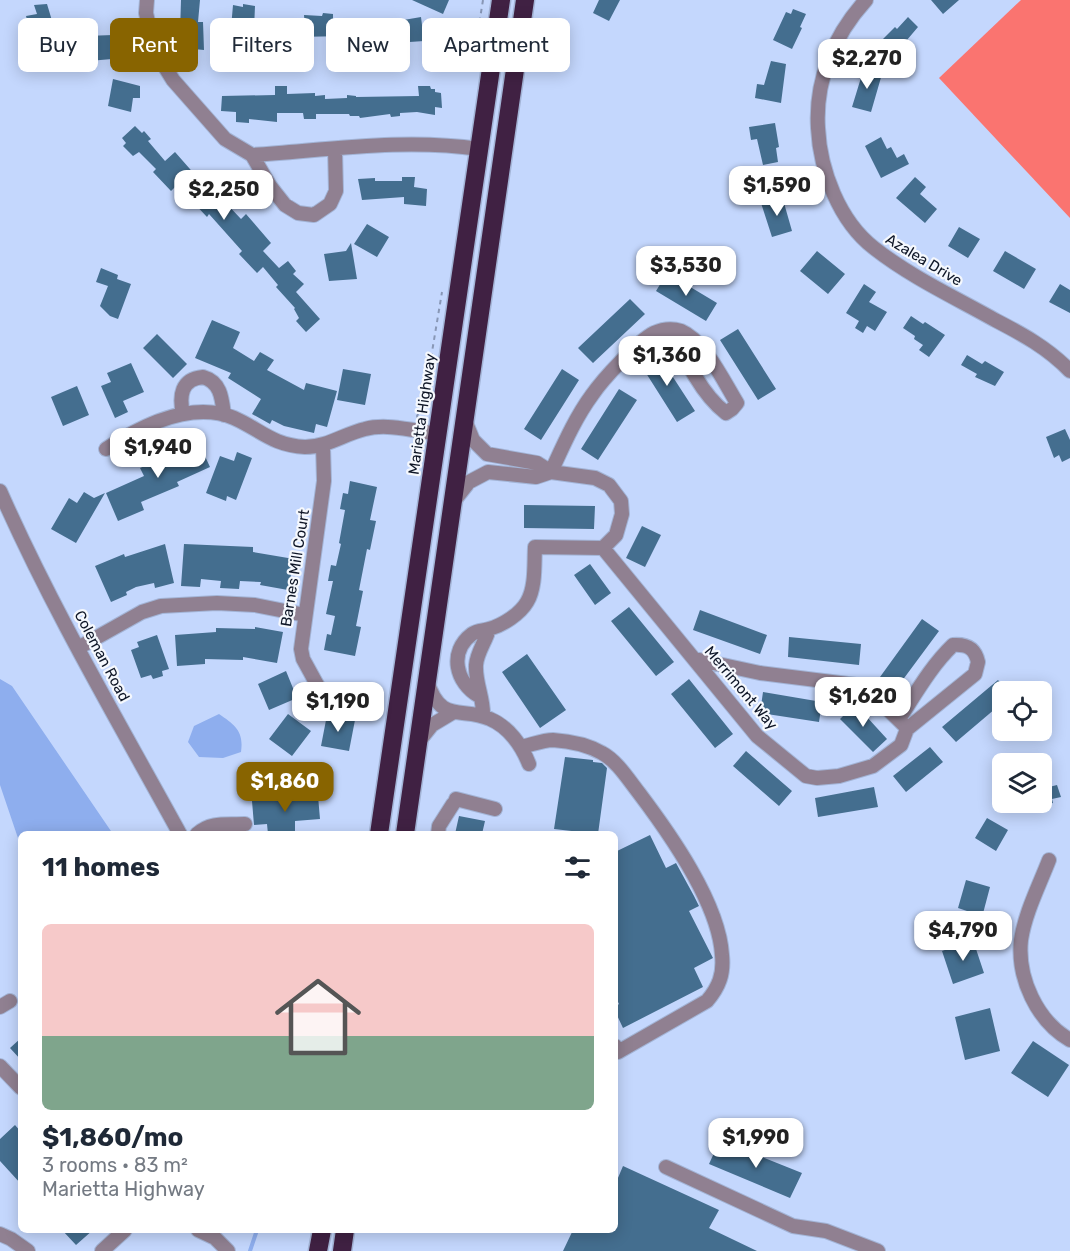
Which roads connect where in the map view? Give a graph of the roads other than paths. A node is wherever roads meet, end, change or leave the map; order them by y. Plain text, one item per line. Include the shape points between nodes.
1 (147, 0) edge
2 (501, 0) edge
3 (525, 0) edge
4 (867, 0) edge
5 (335, 149) junction
6 (479, 149) junction
7 (252, 155) junction
8 (680, 331) junction
9 (1070, 371) edge
10 (183, 414) junction
11 (224, 415) junction
12 (465, 420) junction
13 (438, 434) junction
14 (323, 446) junction
15 (106, 449) dead end
16 (551, 472) junction
17 (0, 491) edge
18 (454, 501) junction
19 (603, 548) junction
20 (305, 615) junction
21 (489, 629) junction
22 (78, 648) junction
23 (695, 659) junction
24 (427, 681) junction
25 (320, 690) dead end
26 (479, 696) junction
27 (452, 713) junction
28 (478, 720) junction
29 (903, 724) junction
30 (418, 742) junction
31 (521, 747) junction
32 (529, 764) dead end
33 (495, 809) dead end
34 (245, 824) dead end
35 (178, 831) edge
36 (201, 831) edge
37 (379, 831) edge
38 (405, 831) edge
39 (438, 831) edge
40 (1049, 860) dead end
41 (1070, 1041) edge
42 (618, 1052) edge
43 (0, 1066) edge
44 (18, 1085) edge
45 (666, 1167) dead end
46 (122, 1233) edge
47 (204, 1233) edge
48 (321, 1233) edge
49 (345, 1233) edge
50 (0, 1234) edge
51 (28, 1251) edge
52 (102, 1251) edge
53 (228, 1251) edge
54 (318, 1251) edge
55 (342, 1251) edge
56 (878, 1251) edge

1 - 7 street via 151,40 173,80 225,139
2 - 6 highway, Marietta Highway
3 - 12 highway
4 - 9 street, Azalea Drive via 836,41 822,77 817,112 818,147 828,181 845,214 873,248 917,277 1036,342
5 - 6 street via 415,144
5 - 7 street
5 - 7 street via 336,191 330,204 314,215 298,213 285,205
6 - 13 highway, Marietta Highway
8 - 8 street via 706,352 737,403 726,413 710,399 683,352
8 - 16 street via 666,329 652,334 611,372 592,394
10 - 11 street
10 - 11 street via 183,388 189,381 203,377 216,384
10 - 15 street via 131,433
11 - 14 street via 278,442
12 - 16 street via 472,440 487,454 537,463
12 - 18 highway
13 - 14 street via 367,428
13 - 37 highway, Marietta Highway
14 - 20 street, Barnes Mill Court via 324,481
16 - 18 street via 536,477 488,472 469,482
16 - 19 street via 595,478 618,495 622,514 616,535
17 - 22 street, Coleman Road
18 - 24 highway
19 - 21 street via 535,547 528,601 516,614
19 - 23 street, Merrimont Way
20 - 22 street via 255,605 161,606 142,612
20 - 25 street, Barnes Mill Court via 301,649
21 - 26 street via 476,661
21 - 26 street via 469,636 458,656 460,677
22 - 35 street, Coleman Road
23 - 29 street via 760,673 864,686
23 - 29 street, Merrimont Way via 757,736 806,776 839,776 873,766 901,745
24 - 27 street via 434,696
24 - 30 highway
26 - 28 street via 483,704
27 - 28 street
27 - 30 street via 432,725
28 - 31 street via 504,728
29 - 29 street via 930,670 949,649 965,644 972,648 978,662 975,674
30 - 38 highway
31 - 32 street
31 - 42 street via 551,740 587,747 603,753 621,769 691,870 720,936 722,972 718,988 707,1001
33 - 39 street via 455,801
34 - 36 street via 212,825
40 - 41 street via 1025,923 1021,958 1032,999 1041,1014
43 - 44 street
45 - 56 street via 793,1226 826,1231
46 - 52 street
47 - 53 street
48 - 54 highway
49 - 55 highway
50 - 51 street

